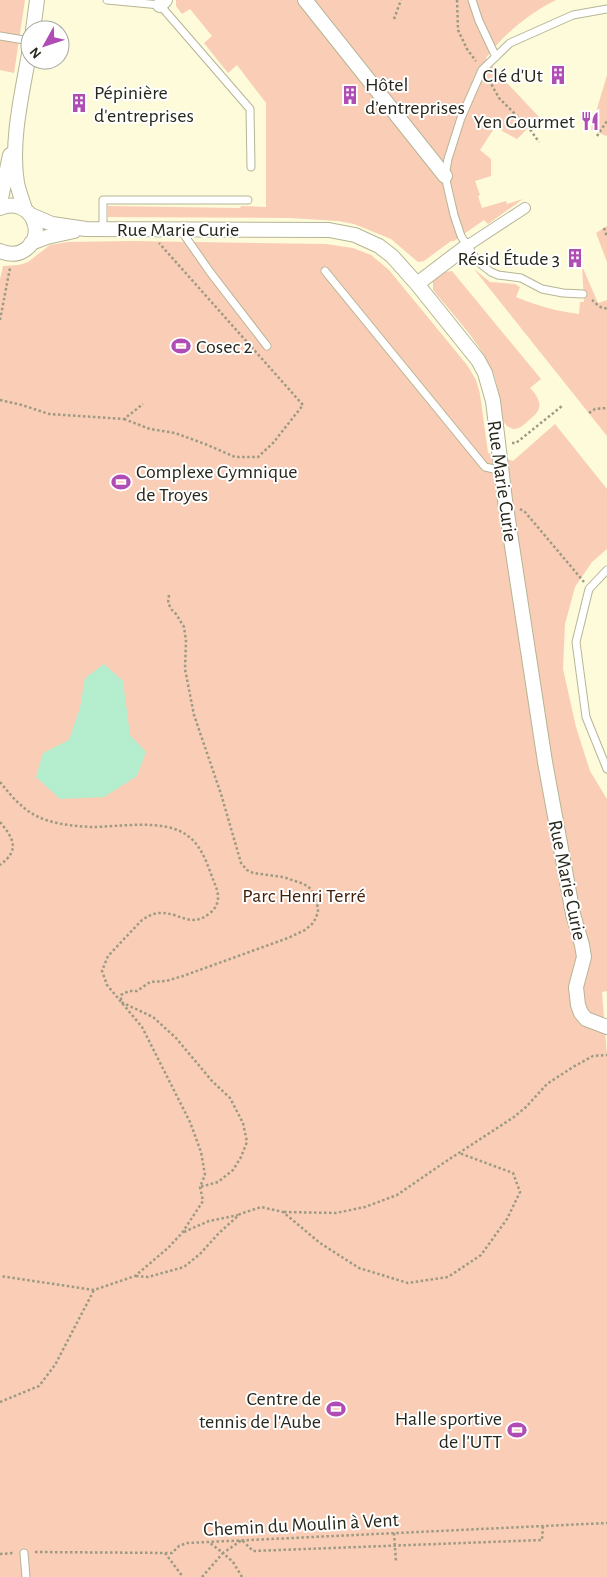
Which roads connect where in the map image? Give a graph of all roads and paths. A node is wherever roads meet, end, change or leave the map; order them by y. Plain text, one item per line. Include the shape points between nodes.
1 (37, 0) edge
2 (107, 0) edge
3 (304, 0) edge
4 (401, 0) edge
5 (472, 0) edge
6 (163, 2) edge
7 (607, 9) edge
8 (394, 19) dead end
9 (34, 20) edge
10 (0, 36) edge
11 (20, 40) edge
12 (496, 57) junction
13 (27, 70) edge
14 (607, 121) edge
15 (17, 130) junction
16 (597, 136) dead end
17 (251, 167) dead end
18 (445, 176) junction
19 (248, 200) dead end
20 (0, 203) edge
21 (0, 208) edge
22 (525, 208) dead end
23 (28, 212) junction
24 (604, 228) dead end
25 (86, 229) junction
26 (103, 229) junction
27 (179, 229) junction
28 (607, 237) edge
29 (155, 239) dead end
30 (31, 244) junction
31 (467, 246) junction
32 (6, 252) edge
33 (325, 271) dead end
34 (417, 284) junction
35 (582, 294) joint
36 (607, 308) edge
37 (0, 320) edge
38 (267, 346) dead end
39 (0, 400) edge
40 (143, 404) dead end
41 (562, 406) dead end
42 (607, 408) edge
43 (589, 413) dead end
44 (124, 419) junction
45 (498, 444) junction
46 (501, 469) junction
47 (516, 506) dead end
48 (607, 570) edge
49 (589, 589) junction
50 (169, 595) dead end
51 (607, 769) edge
52 (0, 782) edge
53 (0, 822) edge
54 (0, 865) edge
55 (121, 1002) junction
56 (607, 1027) edge
57 (607, 1055) edge
58 (459, 1153) junction
59 (200, 1187) junction
60 (283, 1212) junction
61 (240, 1214) junction
62 (182, 1233) junction
63 (0, 1276) edge
64 (135, 1276) junction
65 (94, 1290) junction
66 (0, 1402) edge
67 (607, 1523) edge
68 (542, 1526) junction
69 (394, 1533) junction
70 (242, 1540) junction
71 (209, 1542) junction
72 (395, 1546) junction
73 (24, 1553) junction
74 (164, 1553) junction
75 (223, 1553) junction
76 (0, 1554) edge
77 (396, 1562) dead end
78 (26, 1577) edge
79 (183, 1577) edge
80 (202, 1577) edge
81 (242, 1577) edge

1 - 9 street
2 - 6 lane
3 - 18 street
4 - 8 path
5 - 12 lane
6 - 17 lane via 250,110
7 - 12 lane via 573,15 510,43
10 - 11 lane
12 - 18 lane via 482,70 461,118
13 - 15 street
14 - 16 path
15 - 20 street
15 - 23 street via 17,182
18 - 31 lane via 454,215
19 - 26 lane via 103,200
21 - 23 street, Rue Marie Curie via 12,205
22 - 31 street
23 - 25 street, Rue Marie Curie via 52,224
23 - 30 street via 36,229
24 - 28 path
25 - 26 street, Rue Marie Curie
25 - 30 street, Rue Marie Curie via 47,237
26 - 27 street, Rue Marie Curie
27 - 34 street, Rue Marie Curie via 344,232 379,246
27 - 38 lane
29 - 44 path via 303,405 273,443 258,456 235,457 175,433 150,429
30 - 32 street, Rue Marie Curie via 19,253
31 - 34 street
31 - 35 lane via 478,262 498,275 521,278 542,289 563,294
32 - 37 path via 10,267
33 - 46 lane via 485,467
34 - 45 street, Rue Marie Curie via 485,373 493,401
35 - 36 path via 598,306
39 - 44 path via 49,414
40 - 44 path
41 - 45 path via 516,443
42 - 43 path
45 - 46 street, Rue Marie Curie
46 - 56 street, Rue Marie Curie via 553,808 584,957 576,987 578,1005 586,1019
47 - 49 path via 525,512
48 - 49 lane
49 - 51 lane via 576,642 586,718
50 - 55 path via 168,603 184,627 186,669 194,715 241,863 253,873 304,884 315,896 318,911 306,930 183,976 150,982 137,991 121,995
52 - 55 path via 31,814 58,824 170,828 189,836 198,846 218,891 216,907 198,920 160,912 137,924 108,956 102,971 107,985
53 - 54 path via 13,840 14,848
55 - 59 path via 142,1027 190,1122 205,1175
55 - 59 path via 153,1017 176,1038 230,1098 243,1122 247,1142 233,1170 218,1182
57 - 58 path via 593,1056 553,1080 514,1117
58 - 60 path via 397,1195 365,1207 336,1213
58 - 60 path via 513,1173 520,1192 508,1219 481,1255 448,1277 408,1283 359,1268 320,1243
59 - 62 path via 203,1201
60 - 61 path via 261,1207
61 - 62 path via 209,1221
61 - 64 path via 184,1267 148,1277
62 - 64 path
63 - 65 path
64 - 65 path
65 - 66 path via 55,1365 40,1386
67 - 68 path, Chemin du Moulin à Vent
68 - 69 path, Chemin du Moulin à Vent
68 - 72 path via 542,1540
69 - 70 path, Chemin du Moulin à Vent
69 - 72 path
70 - 71 path, Chemin du Moulin à Vent
70 - 72 path via 253,1551
70 - 75 path
71 - 74 path, Chemin du Moulin à Vent via 187,1543 172,1553
71 - 75 path
72 - 77 path
73 - 74 path, Chemin du Moulin à Vent
73 - 76 path, Chemin du Moulin à Vent
73 - 78 lane
74 - 79 path
75 - 80 path
75 - 81 path

